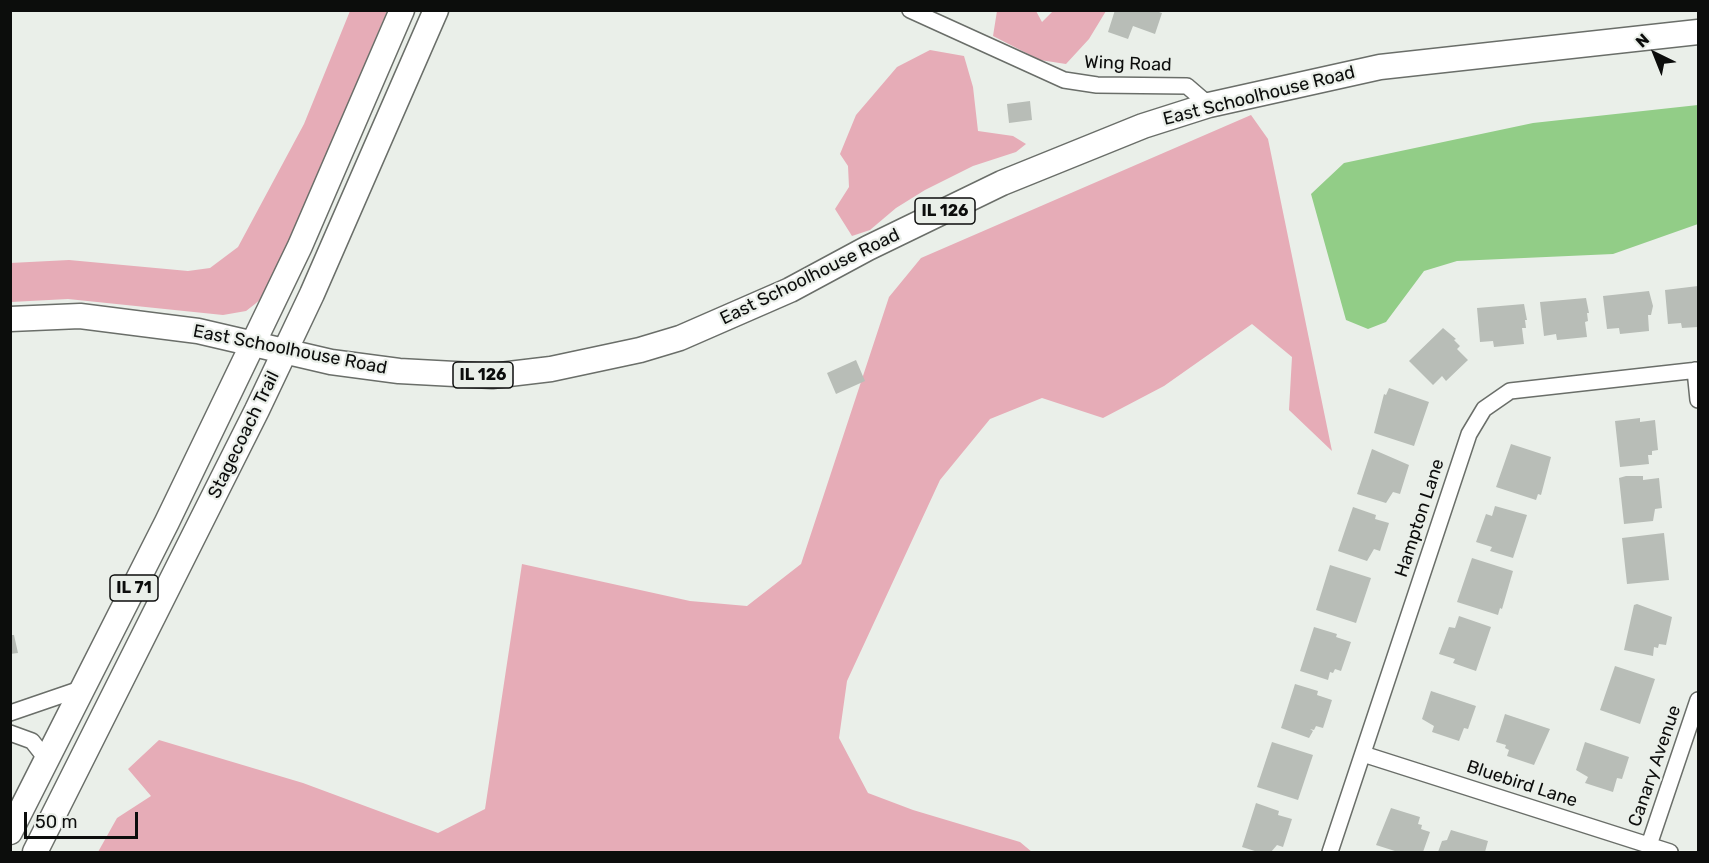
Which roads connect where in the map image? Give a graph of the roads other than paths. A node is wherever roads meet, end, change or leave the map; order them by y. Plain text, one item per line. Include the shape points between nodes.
1 (402, 10) edge
2 (436, 10) edge
3 (910, 10) edge
4 (1698, 32) edge
5 (1209, 105) junction
6 (10, 319) edge
7 (253, 344) junction
8 (285, 351) junction
9 (1697, 370) edge
10 (1698, 400) edge
11 (83, 688) junction
12 (1698, 700) edge
13 (10, 713) edge
14 (10, 733) edge
15 (1363, 754) junction
16 (47, 760) junction
17 (10, 832) edge
18 (1648, 845) junction
19 (35, 852) edge
20 (1330, 852) edge
21 (1670, 852) edge

1 - 7 main road, Stagecoach Trail / IL 71
2 - 8 main road, Stagecoach Trail / IL 71
3 - 5 street, Wing Road via 1064,80 1097,85 1187,86
4 - 5 main road, East Schoolhouse Road / IL 126 via 1380,67
5 - 8 main road, East Schoolhouse Road / IL 126 via 1133,130 1010,180 755,306 680,338 640,350 551,369 492,376 399,371
6 - 7 main road, East Schoolhouse Road via 80,316 199,331
7 - 8 main road, East Schoolhouse Road
7 - 11 main road, Stagecoach Trail / IL 71
8 - 19 main road, Stagecoach Trail / IL 71
9 - 10 street
9 - 15 street, Hampton Lane via 1510,391 1484,409 1469,435
11 - 13 street
11 - 16 main road, Stagecoach Trail / IL 71
12 - 18 street, Canary Avenue
14 - 16 street via 32,741
15 - 18 street, Bluebird Lane
15 - 20 street, Hampton Lane
16 - 17 main road, Stagecoach Trail / IL 71
18 - 21 street, Bluebird Lane

